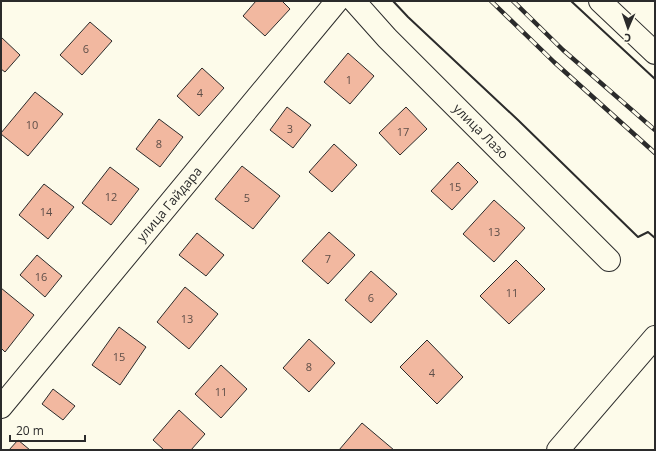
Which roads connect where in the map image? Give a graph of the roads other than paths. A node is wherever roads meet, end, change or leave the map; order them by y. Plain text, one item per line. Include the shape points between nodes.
1 (337, 1) edge
2 (354, 1) edge
3 (600, 1) edge
4 (655, 53) edge
5 (609, 260) dead end
6 (655, 337) edge
7 (1, 407) edge
8 (558, 450) edge

1 - 7 street, улица Гайдара
2 - 5 street, улица Лазо via 387,38
3 - 4 street
6 - 8 street

